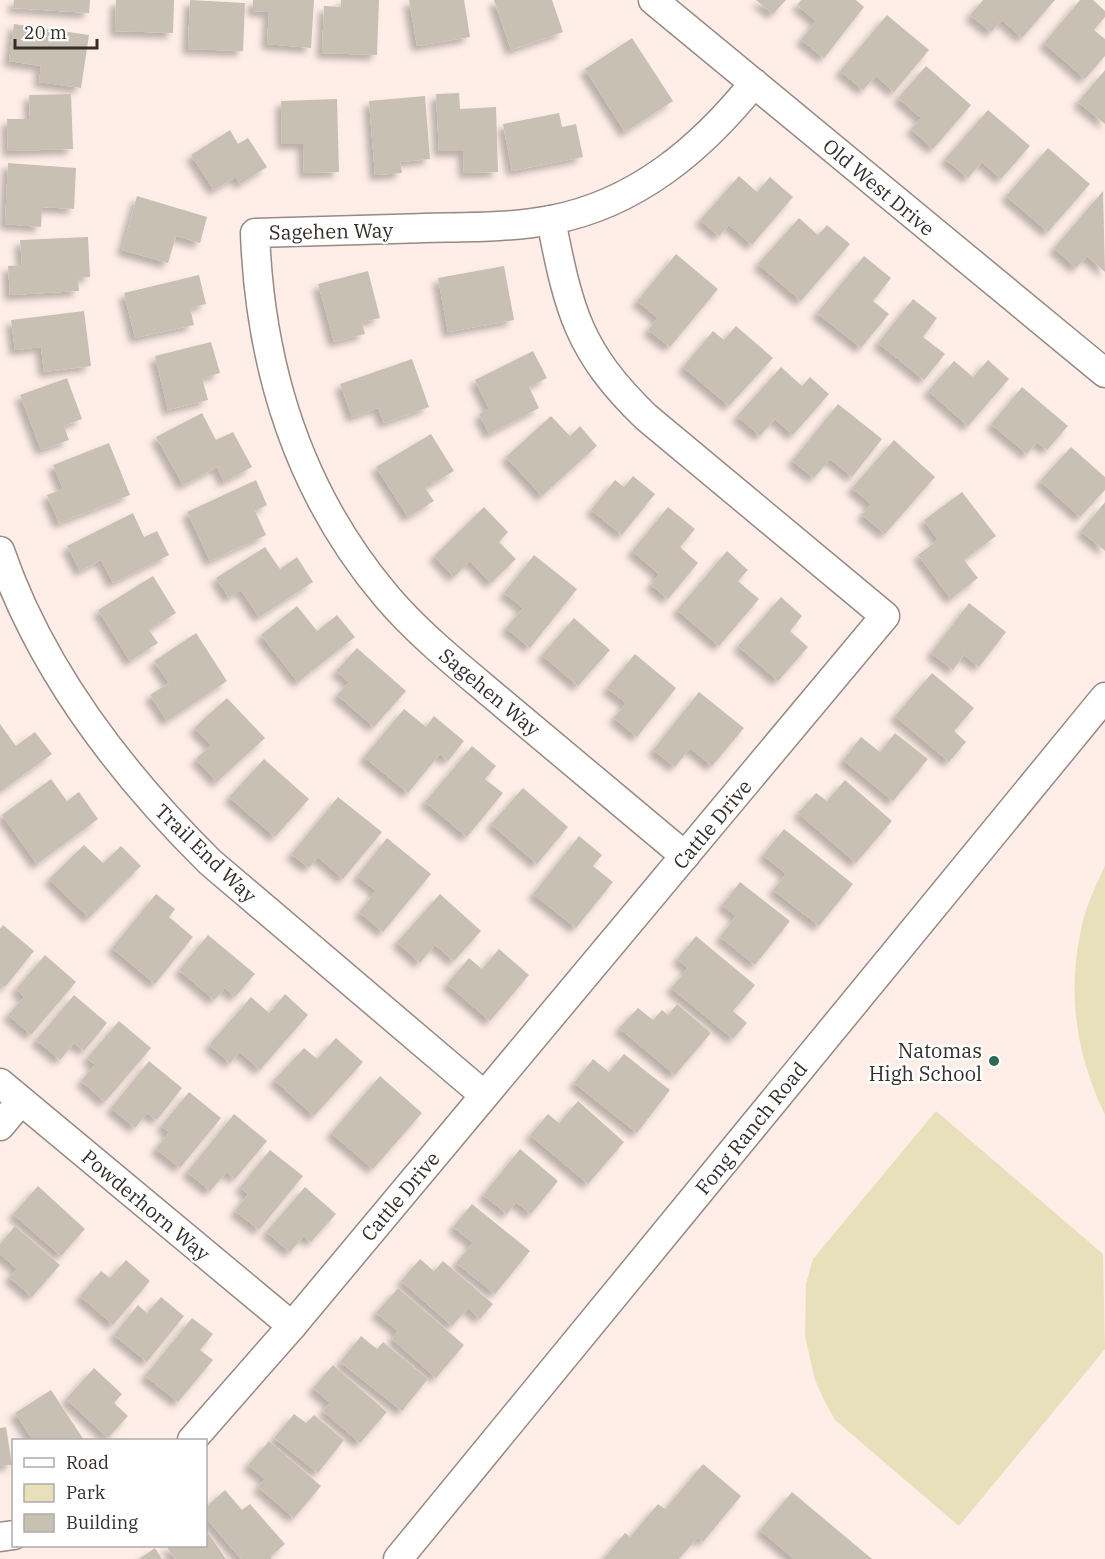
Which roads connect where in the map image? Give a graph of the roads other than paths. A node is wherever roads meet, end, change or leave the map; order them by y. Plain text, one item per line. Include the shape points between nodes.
1 (653, 0) edge
2 (754, 83) junction
3 (551, 220) junction
4 (1101, 361) edge
5 (0, 551) edge
6 (1105, 697) edge
7 (685, 856) junction
8 (11, 1092) edge
9 (484, 1095) junction
10 (0, 1126) edge
11 (292, 1326) junction
12 (193, 1439) edge
13 (398, 1559) edge

1 - 2 street, Old West Drive
2 - 3 street, Sagehen Way via 724,120 657,177 618,198
2 - 4 street, Old West Drive
3 - 7 street, Cattle Drive via 565,291 580,332 615,387 885,616
3 - 7 street, Sagehen Way via 507,226 255,232 264,338 278,394 322,501 387,596 426,638
5 - 9 street, Trail End Way via 25,611 66,686 97,734 162,813 210,862
6 - 13 street, Fong Ranch Road
7 - 9 street, Cattle Drive
8 - 10 street
8 - 11 street, Powderhorn Way
9 - 11 street, Cattle Drive
11 - 12 street, Cattle Drive

